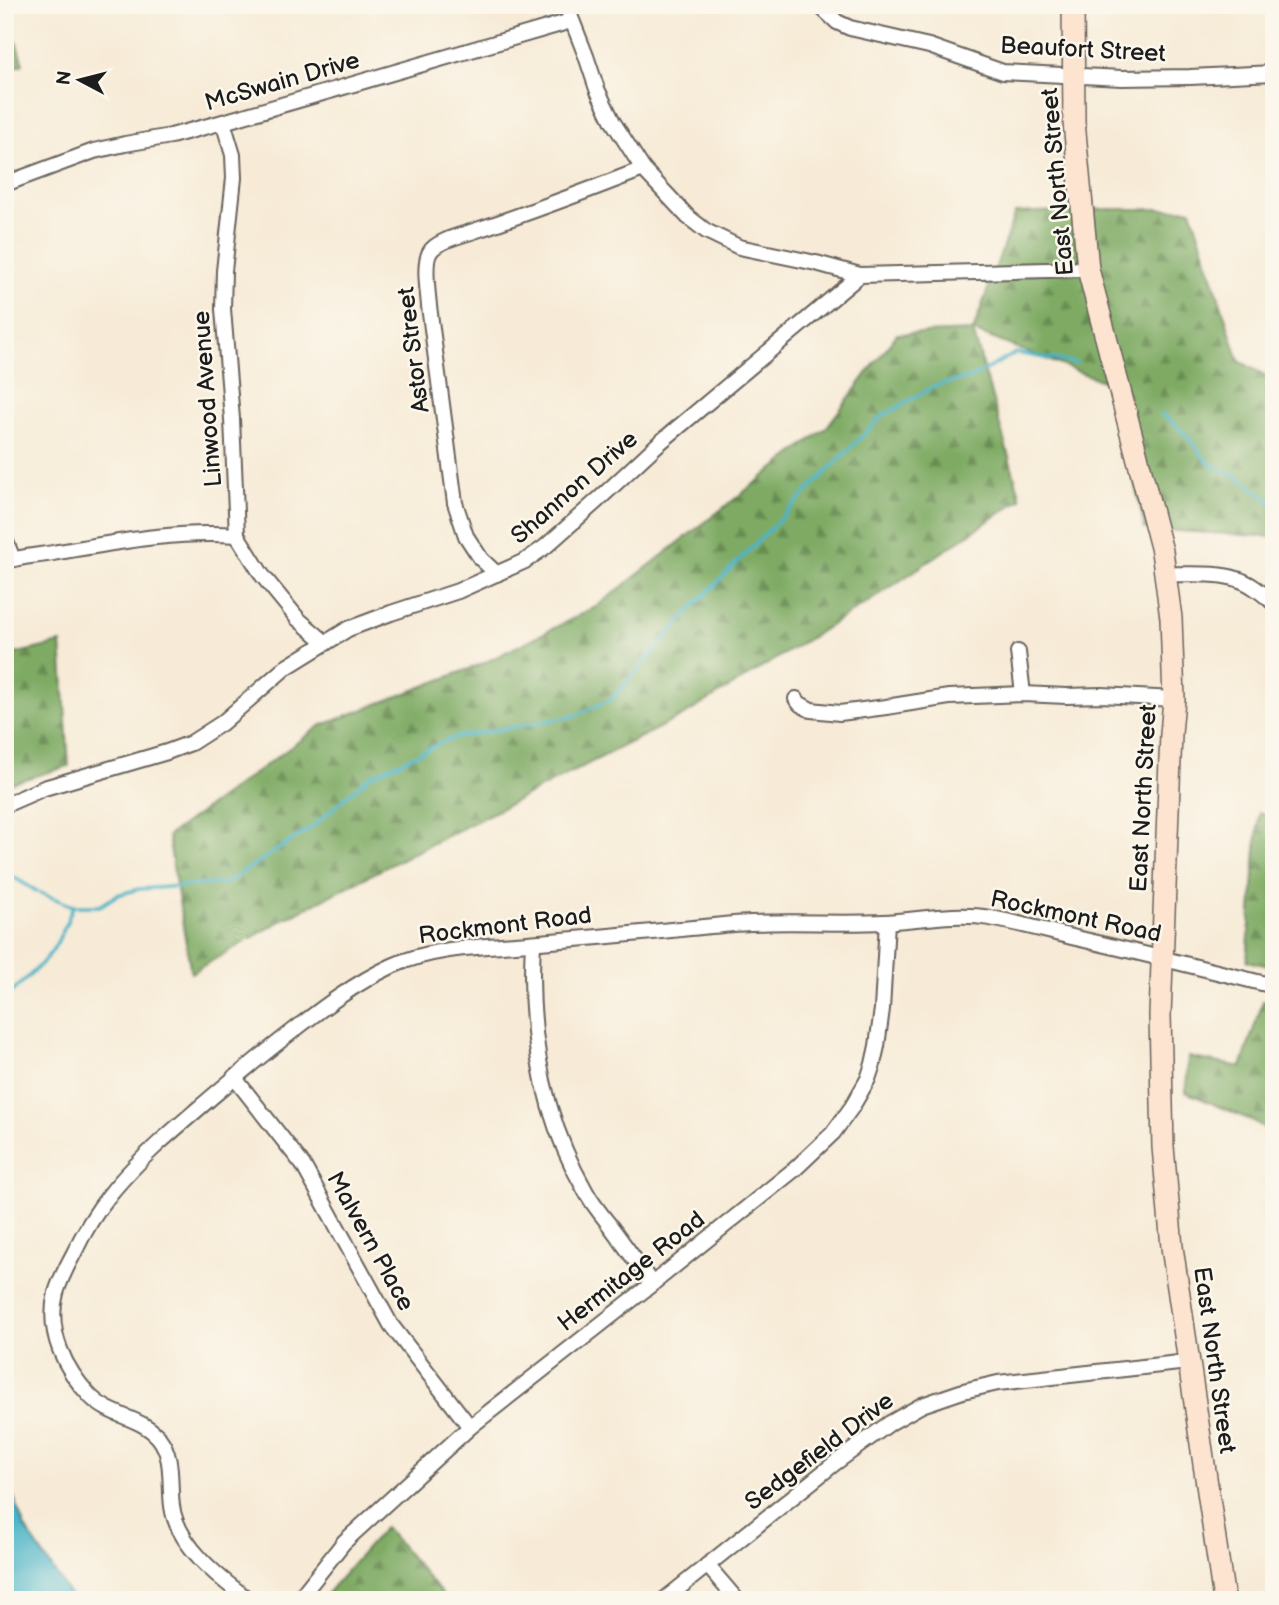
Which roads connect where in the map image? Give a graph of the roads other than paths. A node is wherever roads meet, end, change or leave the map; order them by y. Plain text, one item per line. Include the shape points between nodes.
1 (566, 5) edge
2 (820, 5) edge
3 (1073, 5) edge
4 (571, 21) junction
5 (1274, 73) edge
6 (1073, 75) junction
7 (223, 122) junction
8 (643, 169) junction
9 (5, 184) edge
10 (1088, 269) junction
11 (860, 275) junction
12 (237, 535) junction
13 (5, 539) edge
14 (9, 561) edge
15 (497, 574) junction
16 (1166, 574) junction
17 (1274, 603) edge
18 (326, 643) junction
19 (1018, 652) dead end
20 (1023, 694) junction
21 (796, 699) dead end
22 (1174, 699) junction
23 (5, 805) edge
24 (887, 922) junction
25 (533, 943) junction
26 (1162, 958) junction
27 (1274, 986) edge
28 (234, 1077) junction
29 (652, 1284) junction
30 (1188, 1362) junction
31 (470, 1427) junction
32 (707, 1565) junction
33 (249, 1600) edge
34 (298, 1600) edge
35 (664, 1600) edge
36 (737, 1600) edge
37 (1224, 1600) edge

1 - 4 street
2 - 6 street, Beaufort Street via 850,28 929,46 1003,72
3 - 6 main road, East North Street
4 - 7 street, McSwain Drive
4 - 8 street via 604,106
5 - 6 street, Beaufort Street
6 - 10 main road, East North Street
7 - 9 street, McSwain Drive via 94,151
7 - 12 street, Linwood Avenue via 234,178 223,309
8 - 11 street via 688,217 724,241
8 - 15 street, Astor Street via 447,240 430,251 426,275 429,306 455,503 466,536
10 - 11 street
10 - 16 main road, East North Street
11 - 15 street, Shannon Drive via 657,445 545,547
12 - 14 street via 197,533
12 - 18 street, Linwood Avenue via 269,584
13 - 14 street
15 - 18 street, Shannon Drive via 362,623
16 - 17 street via 1238,579
16 - 22 main road, East North Street
18 - 23 street, Shannon Drive via 285,668 222,723 191,743 44,788
19 - 20 street
20 - 21 street via 949,697 840,713 811,710
20 - 22 street
22 - 26 main road, East North Street
24 - 25 street, Rockmont Road via 747,923
24 - 26 street, Rockmont Road via 989,918
24 - 29 street, Hermitage Road via 877,1046 868,1079 852,1107 833,1133 794,1169
25 - 28 street, Rockmont Road via 454,949 389,967 314,1014
25 - 29 street via 535,1042 555,1127 587,1195
26 - 27 street, Rockmont Road
26 - 30 main road, East North Street via 1163,1147
28 - 31 street, Malvern Place via 303,1165 391,1325
28 - 33 street, Rockmont Road via 108,1195 59,1284 53,1316 62,1355 88,1394 108,1411 158,1437 167,1452 172,1506 182,1534 206,1564
29 - 31 street, Hermitage Road
30 - 32 street, Sedgefield Drive via 998,1382 922,1405 835,1463
30 - 37 main road, East North Street
31 - 34 street, Hermitage Road via 344,1542
32 - 35 street, Sedgefield Drive
32 - 36 street

